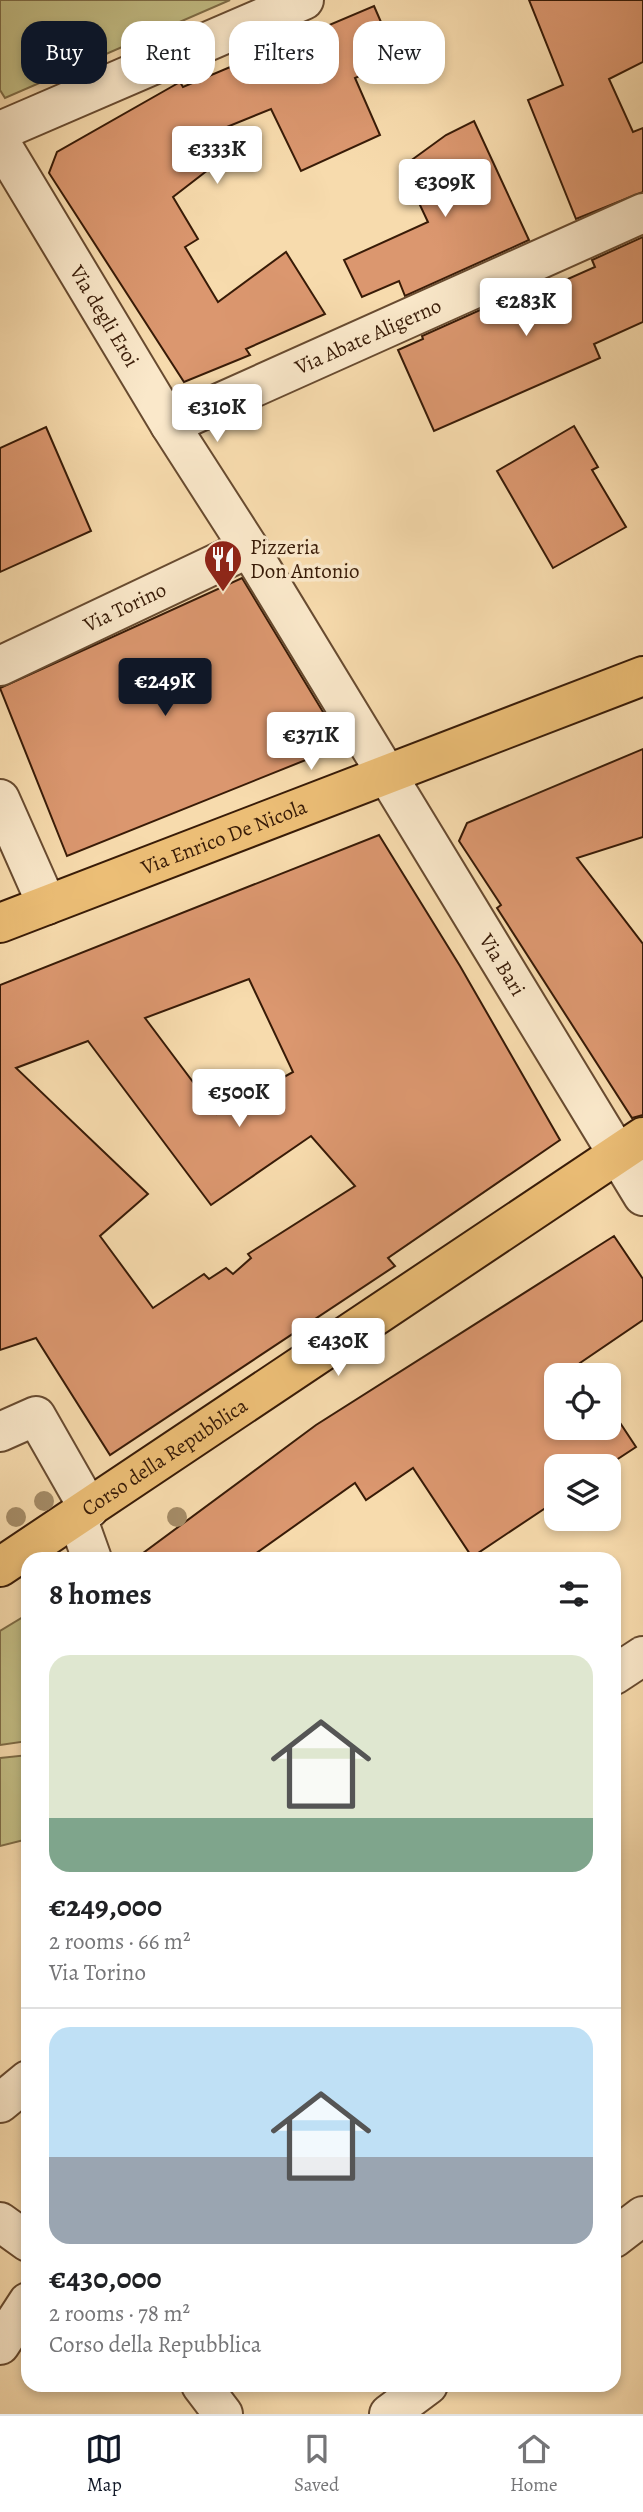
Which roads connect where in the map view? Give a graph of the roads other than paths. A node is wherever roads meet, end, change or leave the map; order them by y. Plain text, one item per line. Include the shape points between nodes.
1 (304, 0) edge
2 (0, 131) edge
3 (0, 142) edge
4 (643, 214) edge
5 (170, 425) junction
6 (249, 548) junction
7 (0, 666) edge
8 (643, 676) edge
9 (385, 776) junction
10 (0, 799) edge
11 (47, 905) junction
12 (0, 923) edge
13 (629, 1147) edge
14 (643, 1196) edge
15 (0, 1432) edge
16 (83, 1513) junction
17 (23, 1552) edge
18 (91, 1552) edge
19 (21, 1553) edge
20 (0, 1567) edge
21 (643, 1656) edge
22 (621, 1670) edge
23 (21, 2086) edge
24 (0, 2103) edge
25 (643, 2216) edge
26 (0, 2222) edge
27 (621, 2233) edge
28 (21, 2237) edge
29 (21, 2313) edge
30 (0, 2345) edge
31 (206, 2392) edge
32 (223, 2414) edge

1 - 2 street
3 - 5 street, Via degli Eroi
4 - 5 street, Via Abate Aligerno
5 - 6 street, Via degli Eroi
6 - 7 street, Via Torino
6 - 9 street, Via degli Eroi
8 - 9 main road, Via Enrico De Nicola
9 - 11 main road, Via Enrico De Nicola
9 - 13 street, Via Bari
10 - 11 street
11 - 12 main road, Via Enrico De Nicola
13 - 14 street, Via Bari
13 - 16 main road, Corso della Repubblica
15 - 16 street via 36,1416
16 - 17 main road, Corso della Repubblica
16 - 18 street
19 - 20 main road, Corso della Repubblica
21 - 22 street
23 - 24 street
25 - 27 street
26 - 28 street
29 - 30 street
31 - 32 street

